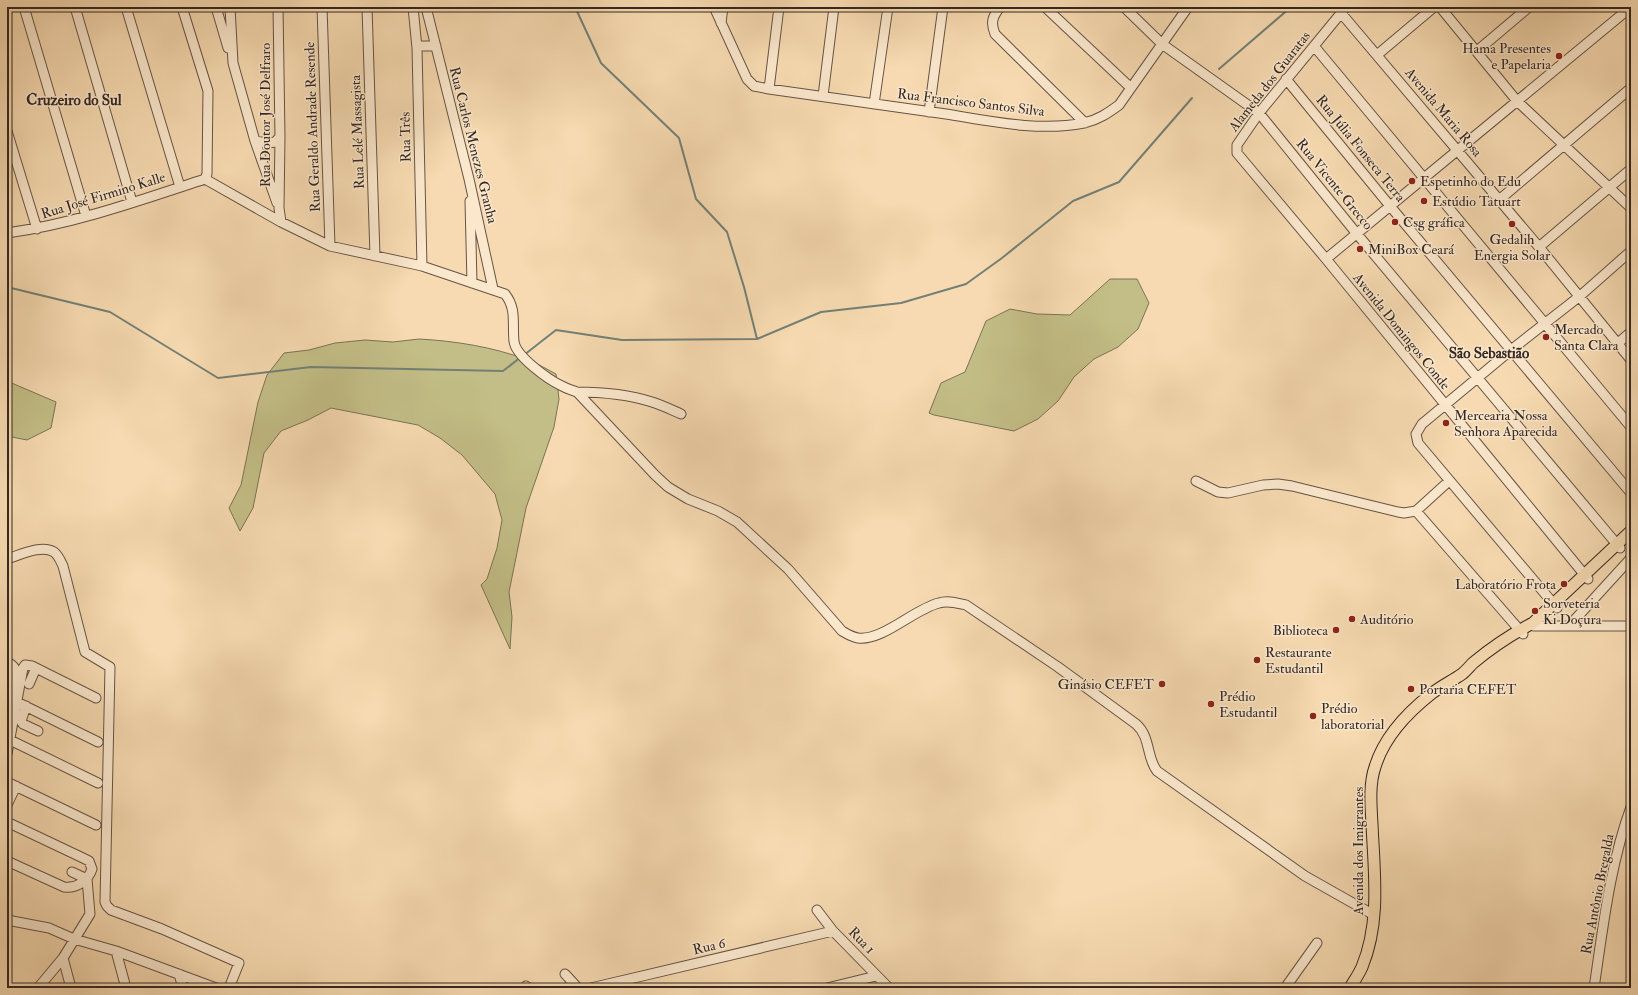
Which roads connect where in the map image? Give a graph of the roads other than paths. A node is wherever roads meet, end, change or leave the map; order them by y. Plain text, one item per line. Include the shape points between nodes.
1 (24, 7) edge
2 (75, 7) edge
3 (126, 7) edge
4 (182, 7) edge
5 (216, 7) edge
6 (230, 7) edge
7 (278, 7) edge
8 (322, 7) edge
9 (367, 7) edge
10 (413, 7) edge
11 (426, 7) edge
12 (714, 7) edge
13 (723, 7) edge
14 (779, 7) edge
15 (834, 7) edge
16 (888, 7) edge
17 (943, 7) edge
18 (1000, 7) edge
19 (1045, 7) edge
20 (1124, 7) edge
21 (1188, 7) edge
22 (1434, 7) edge
23 (1440, 7) edge
24 (1529, 7) edge
25 (1631, 7) edge
26 (1343, 10) edge
27 (721, 22) junction
28 (1162, 44) junction
29 (436, 46) junction
30 (1314, 46) junction
31 (417, 48) junction
32 (1477, 51) junction
33 (1378, 55) junction
34 (233, 63) junction
35 (1286, 79) junction
36 (1131, 88) junction
37 (1631, 88) edge
38 (769, 89) junction
39 (823, 96) junction
40 (1517, 101) junction
41 (874, 104) junction
42 (929, 112) junction
43 (1260, 113) junction
44 (1085, 123) junction
45 (7, 131) edge
46 (280, 137) junction
47 (255, 141) junction
48 (1563, 144) junction
49 (1457, 150) junction
50 (1239, 156) joint
51 (1631, 169) edge
52 (1424, 178) junction
53 (205, 179) junction
54 (469, 179) junction
55 (180, 187) junction
56 (1609, 187) junction
57 (1499, 200) junction
58 (132, 202) junction
59 (1390, 206) junction
60 (279, 208) junction
61 (1631, 208) edge
62 (86, 216) junction
63 (281, 222) junction
64 (37, 229) junction
65 (7, 233) edge
66 (1357, 234) junction
67 (330, 246) junction
68 (1539, 247) junction
69 (1631, 251) edge
70 (376, 256) junction
71 (1326, 259) junction
72 (422, 266) junction
73 (472, 283) junction
74 (493, 289) junction
75 (1580, 296) junction
76 (1545, 324) junction
77 (1631, 332) edge
78 (1617, 344) junction
79 (1511, 350) junction
80 (1631, 360) edge
81 (1479, 379) junction
82 (576, 392) junction
83 (1445, 406) junction
84 (681, 414) dead end
85 (1631, 427) edge
86 (1196, 481) dead end
87 (1449, 481) junction
88 (1631, 493) edge
89 (1416, 511) junction
90 (1631, 531) edge
91 (1631, 538) edge
92 (1618, 546) junction
93 (7, 558) edge
94 (1631, 558) edge
95 (1586, 577) junction
96 (1555, 606) junction
97 (1534, 624) junction
98 (1569, 626) junction
99 (1631, 626) edge
100 (1521, 632) junction
101 (7, 662) edge
102 (36, 668) junction
103 (29, 684) dead end
104 (96, 698) dead end
105 (17, 702) junction
106 (26, 706) junction
107 (7, 710) edge
108 (38, 731) dead end
109 (10, 740) junction
110 (98, 742) dead end
111 (7, 754) edge
112 (98, 782) dead end
113 (11, 784) edge
114 (7, 805) edge
115 (1631, 807) edge
116 (7, 822) edge
117 (96, 825) dead end
118 (7, 861) edge
119 (72, 872) dead end
120 (87, 879) junction
121 (817, 910) dead end
122 (1374, 915) junction
123 (7, 920) edge
124 (833, 931) junction
125 (74, 939) junction
126 (1317, 943) dead end
127 (116, 952) junction
128 (63, 958) junction
129 (179, 974) junction
130 (565, 974) dead end
131 (876, 976) junction
132 (38, 988) edge
133 (71, 988) edge
134 (126, 988) edge
135 (183, 988) edge
136 (216, 988) edge
137 (229, 988) edge
138 (578, 988) edge
139 (591, 988) edge
140 (827, 988) edge
141 (889, 988) edge
142 (1285, 988) edge
143 (1350, 988) edge
144 (1594, 988) edge

1 - 62 street
2 - 58 street
3 - 55 street
4 - 53 street via 208,91
5 - 34 street
6 - 34 street
7 - 46 street, Rua Doutor José Delfraro
8 - 67 street, Rua Geraldo Andrade Resende
9 - 70 street, Rua Lelé Massagista
10 - 31 street, Rua Três
11 - 29 street, Rua Carlos Menezes Granha
12 - 27 street
13 - 27 street
14 - 38 street
15 - 39 street
16 - 41 street
17 - 42 street
18 - 44 street via 992,20 995,34
19 - 36 street
20 - 28 street, Rua Vicente Grecco
21 - 28 street, Rua Francisco Santos Silva
22 - 33 street
23 - 32 street
24 - 32 street
25 - 40 street
26 - 30 street, Alameda dos Guaratas
26 - 33 street, Avenida Maria Rosa
27 - 38 street, Rua Francisco Santos Silva via 747,79 754,86
28 - 36 street, Rua Francisco Santos Silva
28 - 43 street, Rua Vicente Grecco
29 - 31 street
29 - 54 street, Rua Carlos Menezes Granha
30 - 35 street, Alameda dos Guaratas
30 - 52 street
31 - 72 street, Rua Três
32 - 40 street
33 - 49 street, Avenida Maria Rosa
34 - 47 street
35 - 43 street, Alameda dos Guaratas
35 - 59 street, Rua Júlia Fonseca Terra
36 - 44 street, Rua Francisco Santos Silva via 1119,105 1105,116
37 - 48 street
38 - 39 street, Rua Francisco Santos Silva
39 - 41 street, Rua Francisco Santos Silva
40 - 48 street
40 - 49 street
41 - 42 street, Rua Francisco Santos Silva
42 - 44 street, Rua Francisco Santos Silva via 1040,126
43 - 50 street, Alameda dos Guaratas via 1237,145
43 - 66 street, Rua Vicente Grecco
45 - 64 street
46 - 47 street via 275,142
46 - 60 street, Rua Doutor José Delfraro
47 - 60 street
48 - 56 street
48 - 57 street
49 - 52 street
49 - 57 street, Avenida Maria Rosa
50 - 71 street, Avenida Domingos Conde
51 - 56 street
52 - 59 street
52 - 76 street
53 - 55 street, Rua José Firmino Kalle
53 - 63 street
54 - 73 street
54 - 74 street, Rua Carlos Menezes Granha
55 - 58 street, Rua José Firmino Kalle
56 - 61 street
56 - 68 street
57 - 68 street, Avenida Maria Rosa
58 - 62 street, Rua José Firmino Kalle
59 - 66 street
59 - 79 street, Rua Júlia Fonseca Terra
60 - 63 street, Rua Doutor José Delfraro
62 - 64 street, Rua José Firmino Kalle
63 - 67 street
64 - 65 street, Rua José Firmino Kalle
66 - 71 street
66 - 81 street, Rua Vicente Grecco
67 - 70 street
68 - 75 street, Avenida Maria Rosa
69 - 75 street
70 - 72 street
71 - 83 street, Avenida Domingos Conde
72 - 73 street
73 - 74 street
74 - 82 street via 508,297 514,318 514,342 519,352 536,368 562,386
75 - 76 street
75 - 78 street, Avenida Maria Rosa
76 - 79 street
76 - 85 street
77 - 78 street
78 - 80 street, Avenida Maria Rosa
79 - 81 street
79 - 88 street, Rua Júlia Fonseca Terra
81 - 83 street
81 - 92 street, Rua Vicente Grecco
82 - 84 street via 629,396
82 - 122 street via 668,487 737,522 788,568 842,631 857,638 865,638 885,632 940,602 966,605 1142,729 1157,771 1305,876
83 - 87 street via 1418,429 1416,434 1418,443
83 - 95 street, Avenida Domingos Conde
86 - 89 street via 1218,492 1228,493 1278,484 1398,512
87 - 89 street
87 - 96 street
89 - 100 street
90 - 92 main road, Avenida dos Imigrantes
91 - 92 main road, Avenida dos Imigrantes
92 - 95 main road, Avenida dos Imigrantes
93 - 137 street via 40,549 54,552 63,566 86,652 110,667 105,902 107,906 111,910 239,963
94 - 98 street
95 - 96 main road, Avenida dos Imigrantes
96 - 97 main road, Avenida dos Imigrantes
97 - 98 street
97 - 100 main road, Avenida dos Imigrantes
98 - 99 street
100 - 122 main road, Avenida dos Imigrantes via 1473,663 1462,674 1432,694 1399,723 1385,745 1374,767 1371,808 1376,892
101 - 107 street via 13,665 16,674
102 - 103 street
102 - 104 street
102 - 105 street via 28,664 23,668
105 - 106 street
105 - 109 street
106 - 108 street via 21,721
106 - 110 street
109 - 111 street
109 - 112 street
113 - 114 street
113 - 117 street
115 - 144 street, Rua Antônio Bregalda via 1612,876
116 - 120 street via 89,861 92,869
118 - 120 street via 64,887 77,886
119 - 120 street
120 - 125 street via 90,914
121 - 124 street, Rua 1
122 - 143 main road, Avenida dos Imigrantes via 1369,949 1362,969
123 - 125 street via 49,928
124 - 131 street, Rua 1
124 - 139 street, Rua 6
125 - 127 street
125 - 128 street
126 - 142 street
127 - 129 street
127 - 134 street
128 - 132 street
128 - 133 street
129 - 135 street
129 - 136 street
130 - 138 street
131 - 140 street
131 - 141 street, Rua 1

